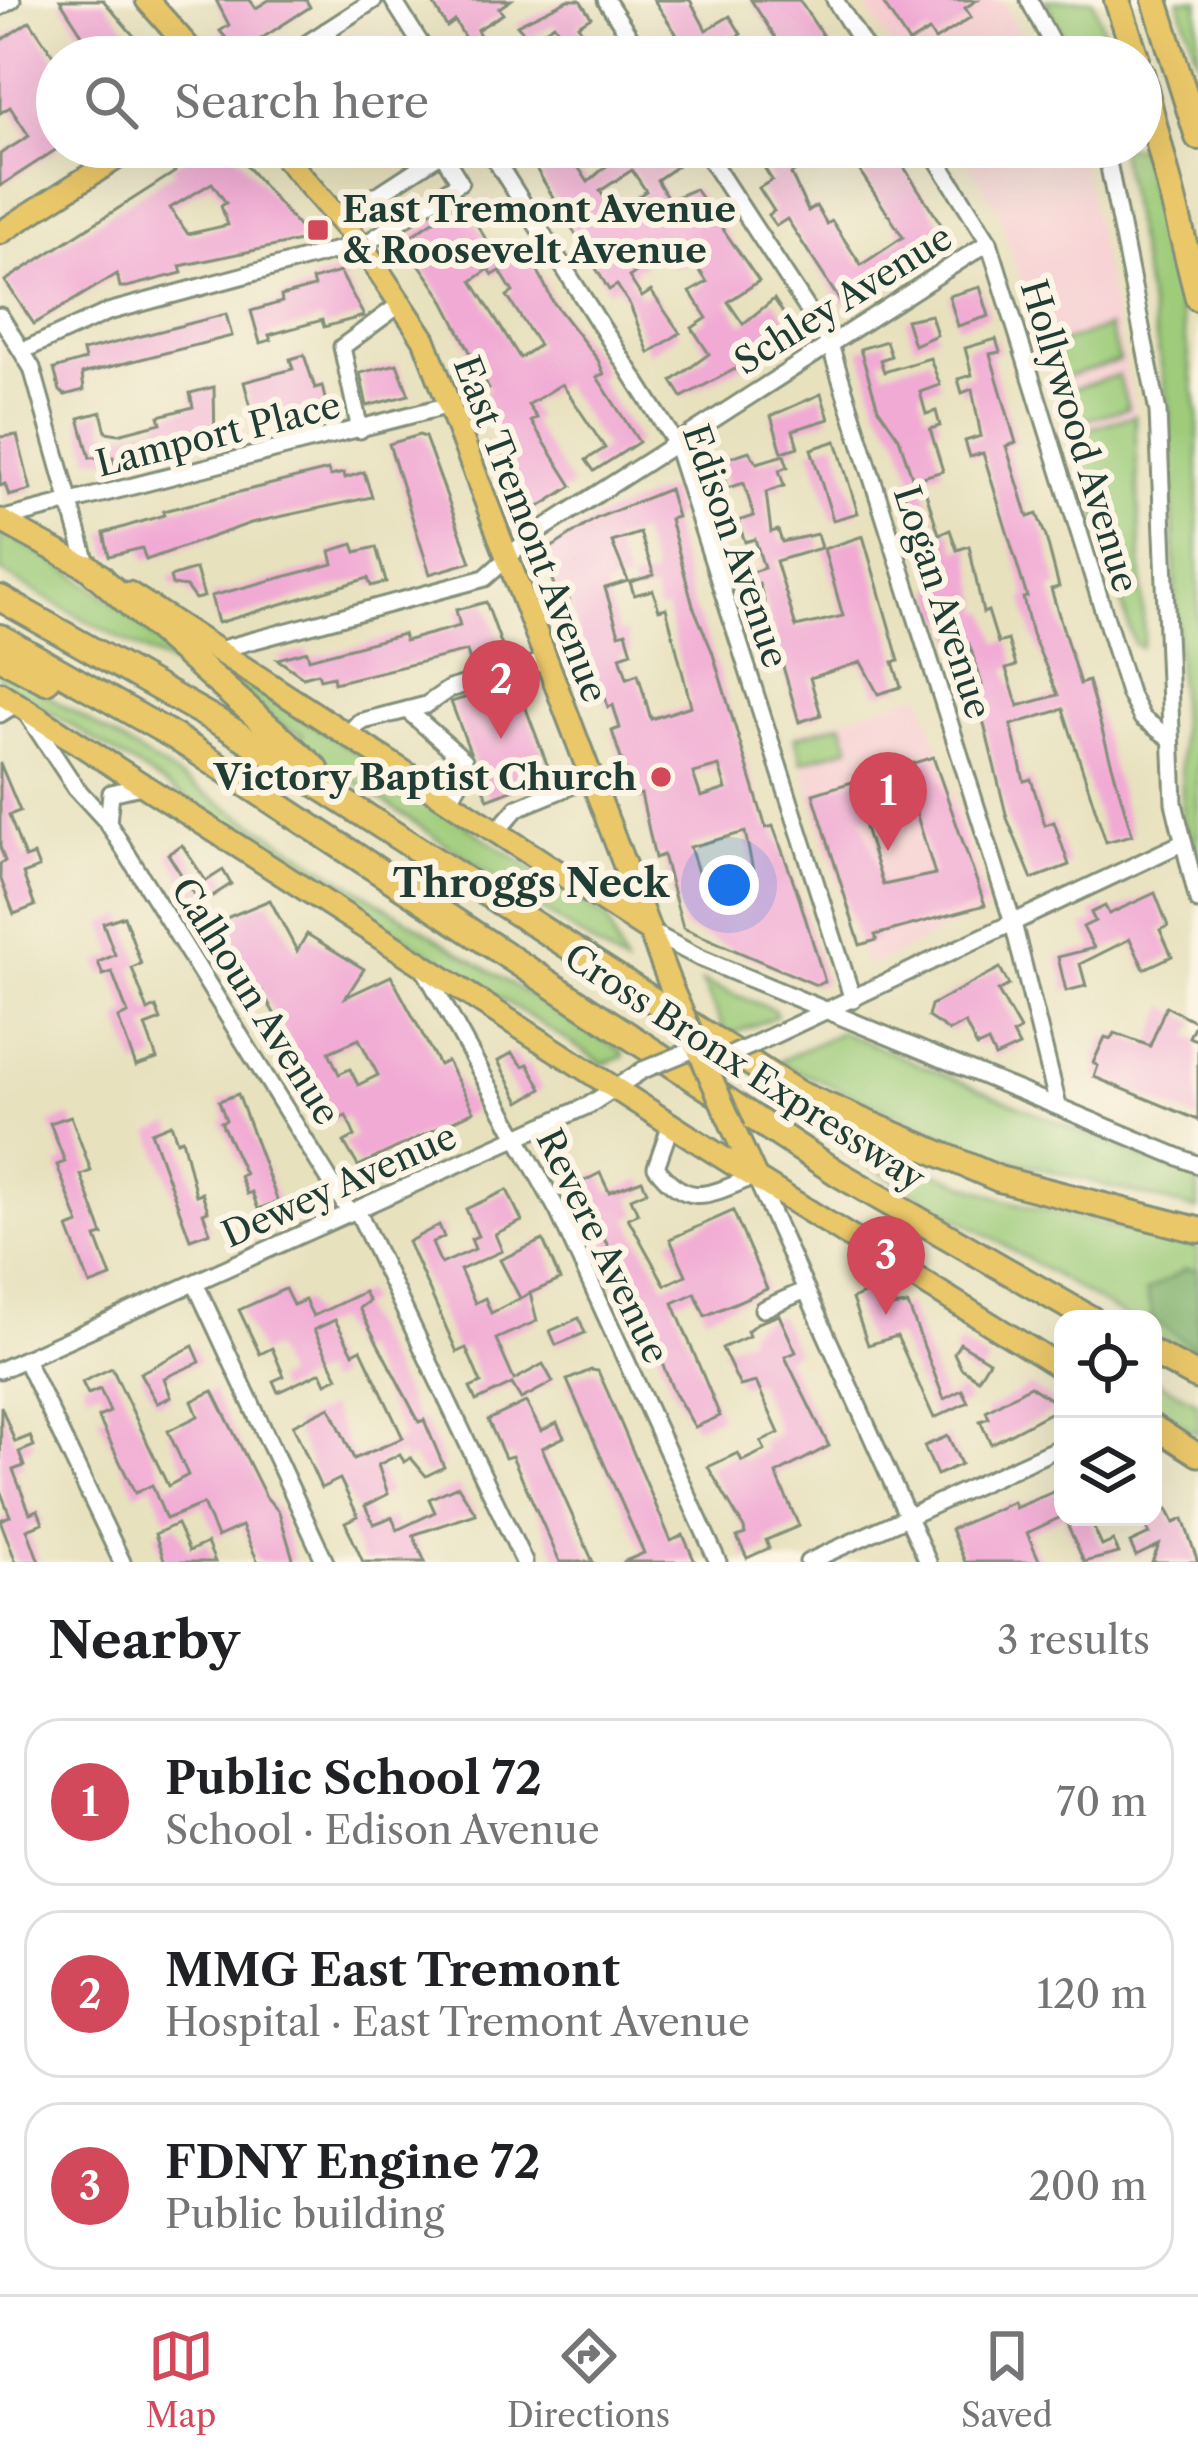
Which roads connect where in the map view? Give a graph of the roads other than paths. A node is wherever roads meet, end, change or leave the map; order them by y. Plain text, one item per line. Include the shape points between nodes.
1 (11, 0) edge
2 (147, 0) edge
3 (374, 0) edge
4 (393, 0) edge
5 (606, 0) edge
6 (835, 0) edge
7 (1029, 0) edge
8 (1117, 0) edge
9 (1155, 0) edge
10 (0, 8) edge
11 (326, 31) junction
12 (179, 36) edge
13 (318, 36) edge
14 (329, 36) edge
15 (416, 36) edge
16 (629, 36) edge
17 (858, 36) edge
18 (1048, 36) edge
19 (1129, 36) edge
20 (1198, 136) edge
21 (1162, 156) edge
22 (101, 168) edge
23 (299, 168) edge
24 (419, 168) edge
25 (451, 168) edge
26 (500, 168) edge
27 (716, 168) edge
28 (942, 168) edge
29 (1109, 168) edge
30 (339, 220) junction
31 (0, 233) edge
32 (989, 242) junction
33 (361, 245) junction
34 (1198, 298) edge
35 (404, 302) junction
36 (0, 316) edge
37 (829, 342) junction
38 (24, 350) junction
39 (450, 406) junction
40 (360, 430) junction
41 (675, 442) junction
42 (70, 502) junction
43 (0, 520) edge
44 (508, 560) junction
45 (88, 567) junction
46 (0, 598) edge
47 (0, 638) edge
48 (218, 650) junction
49 (0, 657) edge
50 (546, 661) junction
51 (6, 703) edge
52 (407, 710) junction
53 (348, 734) junction
54 (1171, 739) junction
55 (590, 778) junction
56 (148, 788) junction
57 (266, 797) junction
58 (449, 801) junction
59 (108, 823) junction
60 (496, 832) junction
61 (1180, 844) junction
62 (430, 860) junction
63 (1198, 901) edge
64 (1013, 923) junction
65 (646, 929) junction
66 (421, 963) junction
67 (854, 1000) junction
68 (832, 1011) junction
69 (701, 1057) junction
70 (614, 1086) junction
71 (1058, 1105) junction
72 (671, 1124) junction
73 (518, 1137) junction
74 (1198, 1165) edge
75 (755, 1176) junction
76 (354, 1211) junction
77 (1198, 1230) edge
78 (195, 1282) junction
79 (806, 1290) junction
80 (764, 1309) dead end
81 (1075, 1310) edge
82 (1162, 1358) edge
83 (25, 1359) junction
84 (1054, 1363) edge
85 (0, 1370) edge
86 (1198, 1376) edge
87 (1162, 1432) edge
88 (1054, 1451) edge
89 (1198, 1455) edge
90 (908, 1517) junction
91 (122, 1562) edge
92 (325, 1562) edge
93 (524, 1562) edge
94 (718, 1562) edge
95 (808, 1562) edge
96 (928, 1562) edge

1 - 10 street
2 - 12 main road
3 - 11 street
4 - 15 street
5 - 16 street
6 - 17 street
7 - 18 street
8 - 19 highway
9 - 20 highway
11 - 13 street
11 - 14 street
21 - 34 highway
22 - 31 main road
23 - 30 main road, East Tremont Avenue
24 - 30 street
25 - 33 street via 460,182
26 - 41 street, Edison Avenue
27 - 37 street, Logan Avenue
28 - 32 street, Hollywood Avenue
29 - 54 street via 1158,412
30 - 33 main road, East Tremont Avenue
32 - 37 street, Schley Avenue
32 - 54 street, Hollywood Avenue via 1129,692 1142,718
33 - 35 main road, East Tremont Avenue
33 - 38 street via 107,312
35 - 39 main road, East Tremont Avenue
35 - 40 street via 342,347
36 - 38 street
37 - 41 street, Schley Avenue
37 - 64 street, Logan Avenue
38 - 42 street
39 - 40 street, Lamport Place
39 - 44 main road, East Tremont Avenue
40 - 42 street, Lamport Place
41 - 44 street, Schley Avenue
41 - 67 street, Edison Avenue
42 - 43 street, Lamport Place
42 - 45 street
43 - 45 main road
44 - 48 street, Schley Avenue via 485,578
44 - 50 main road, East Tremont Avenue
45 - 48 main road
45 - 62 highway via 264,727
46 - 62 highway, Cross Bronx Expressway via 190,705
47 - 57 highway, Cross Bronx Expressway
48 - 53 main road
49 - 57 highway
50 - 52 street
50 - 55 main road, East Tremont Avenue
51 - 56 main road
51 - 59 street, Calhoun Avenue
52 - 53 street via 359,722
52 - 58 street via 464,760
53 - 58 main road
54 - 61 street
55 - 60 street via 517,808
55 - 65 main road, East Tremont Avenue
56 - 59 street via 111,793
56 - 66 main road
57 - 81 highway, Cross Bronx Expressway via 803,1152
58 - 60 main road
59 - 76 street, Calhoun Avenue
60 - 65 main road
61 - 63 street
61 - 64 street, Dewey Avenue
62 - 77 highway, Cross Bronx Expressway via 824,1107 999,1179
64 - 67 street, Dewey Avenue
64 - 71 street, Logan Avenue
65 - 68 street
65 - 69 main road, East Tremont Avenue, bridge
66 - 70 main road
66 - 73 street, Revere Avenue
67 - 68 street, Dewey Avenue
68 - 69 street, Dewey Avenue, bridge
68 - 71 street
69 - 70 street, Dewey Avenue, bridge via 643,1070
69 - 75 main road, East Tremont Avenue, bridge
70 - 72 main road
70 - 73 street, Dewey Avenue
71 - 74 street
72 - 75 main road
72 - 75 street via 656,1167 686,1195
73 - 76 street, Dewey Avenue
73 - 94 street, Revere Avenue
75 - 79 street, East Tremont Avenue
75 - 84 main road
76 - 78 street, Dewey Avenue
76 - 93 street, Calhoun Avenue
78 - 83 street, Dewey Avenue
78 - 92 street
79 - 80 street
79 - 90 street, East Tremont Avenue
82 - 86 highway
83 - 85 street, Dewey Avenue
83 - 91 street
87 - 89 main road
88 - 90 street
90 - 95 street
90 - 96 street, East Tremont Avenue

